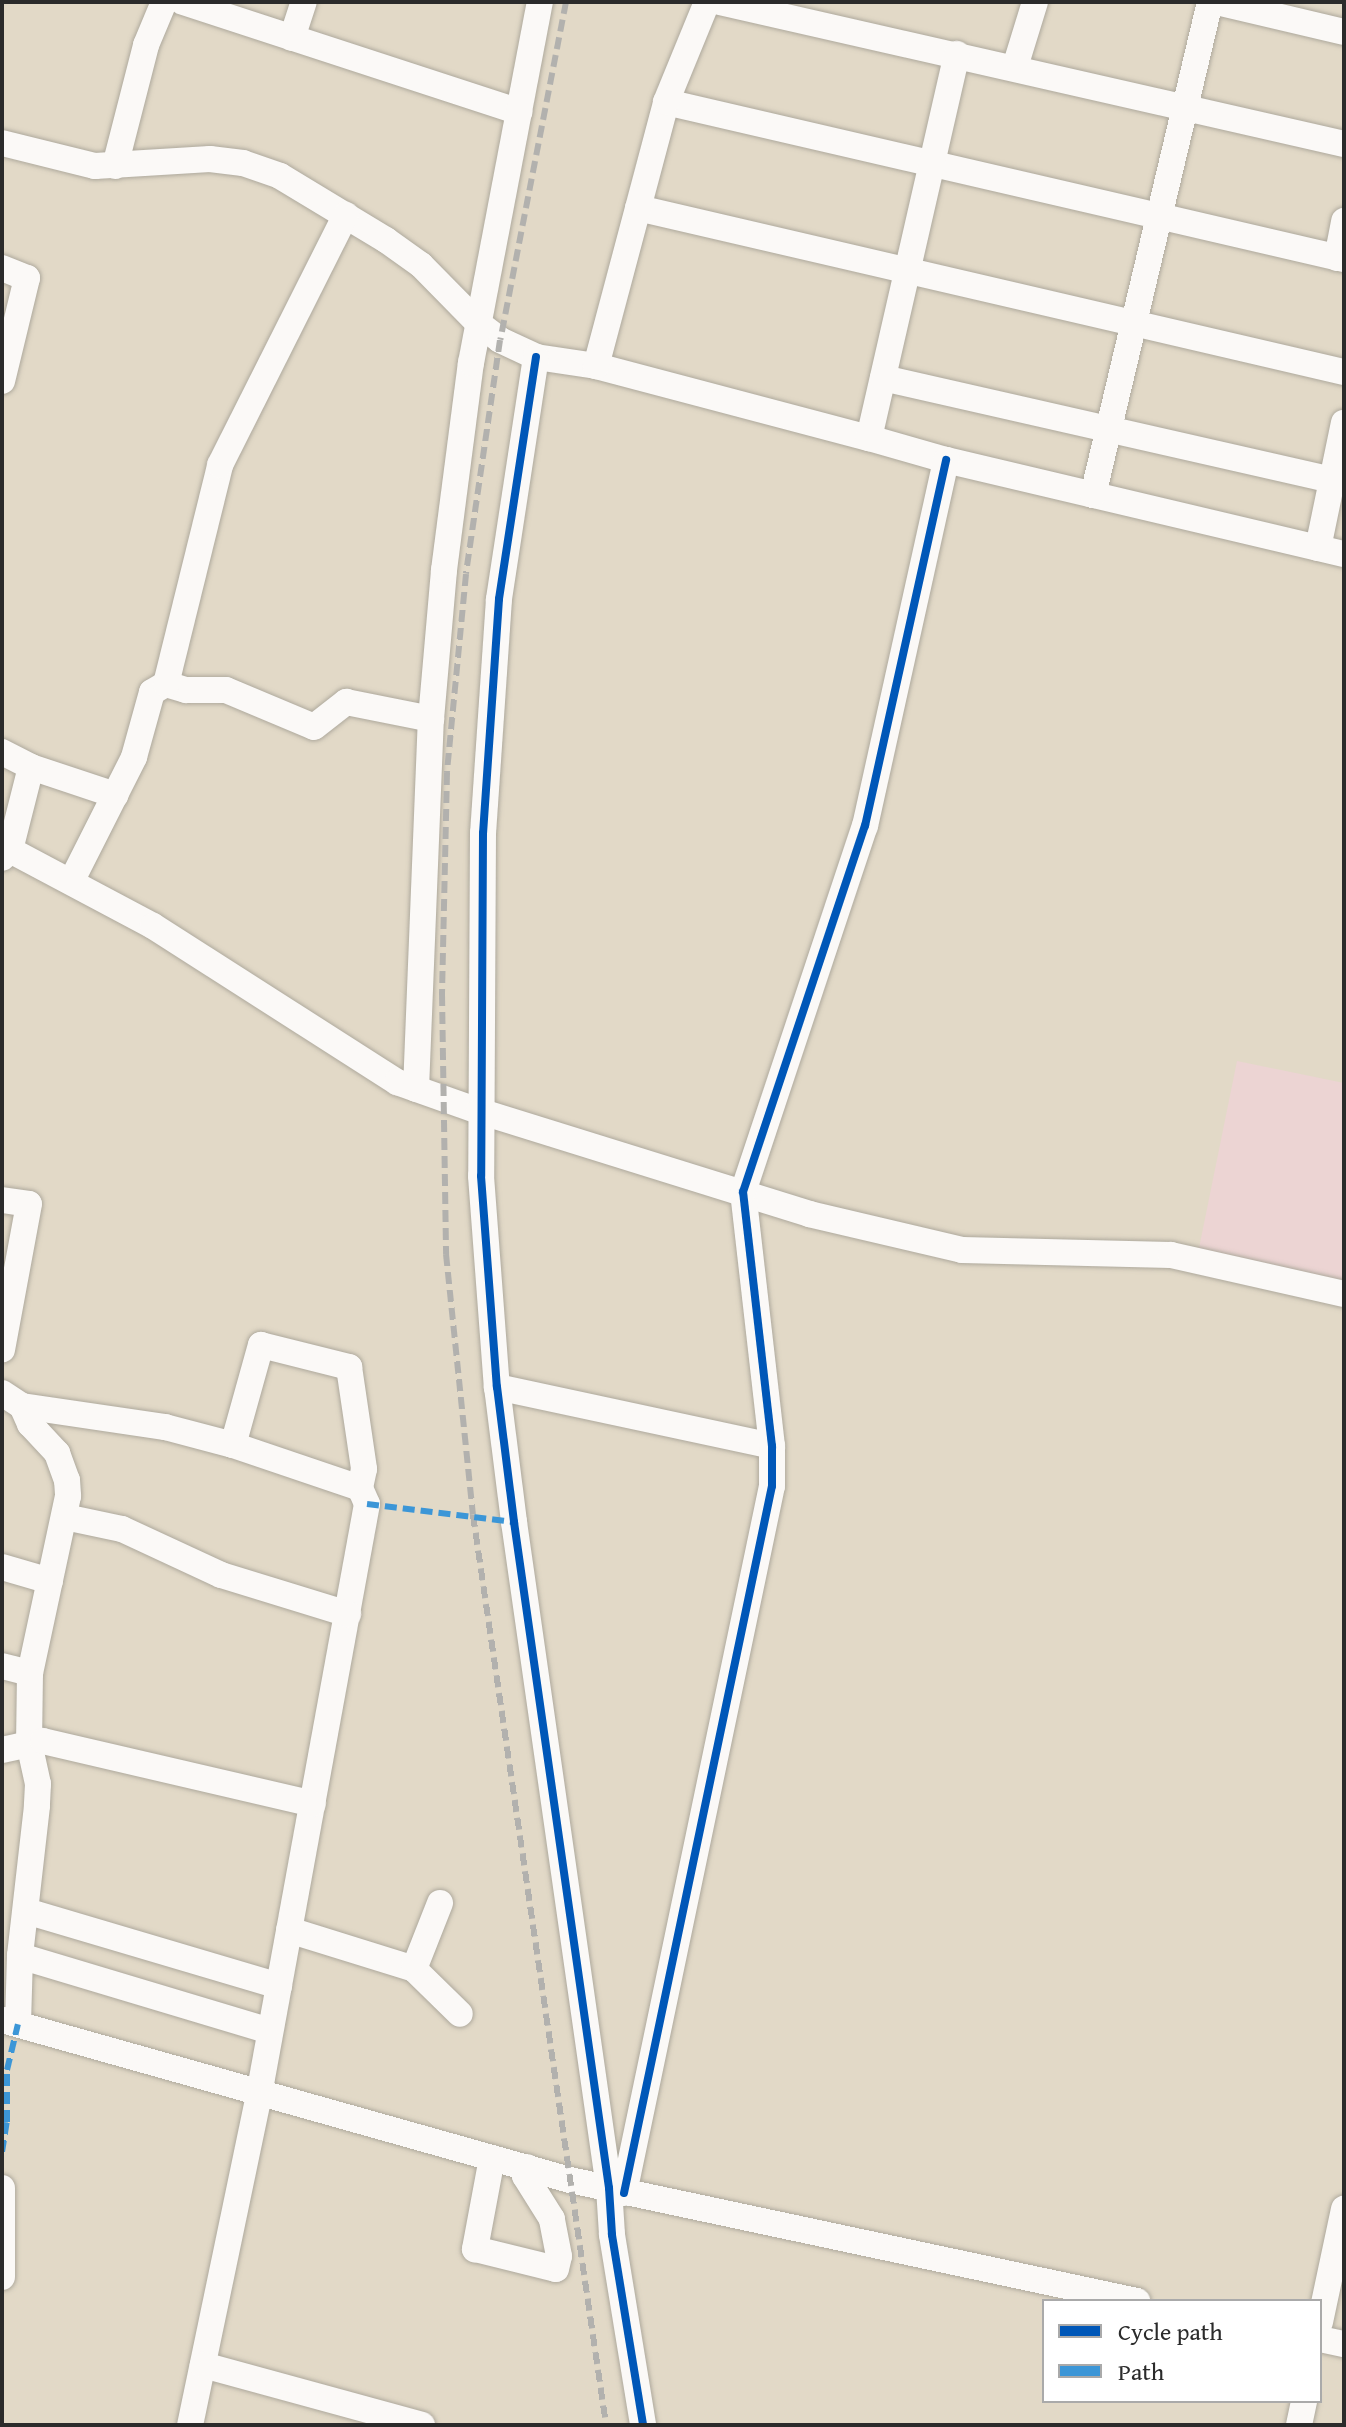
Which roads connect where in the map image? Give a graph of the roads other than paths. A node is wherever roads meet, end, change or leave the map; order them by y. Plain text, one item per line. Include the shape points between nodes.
1 (164, 2) edge
2 (183, 2) edge
3 (304, 2) edge
4 (540, 2) edge
5 (707, 2) edge
6 (720, 2) edge
7 (1035, 2) edge
8 (1210, 2) edge
9 (1217, 2) edge
10 (1344, 32) edge
11 (292, 38) junction
12 (957, 54) junction
13 (1015, 67) junction
14 (666, 102) junction
15 (1184, 107) junction
16 (520, 112) junction
17 (2, 143) edge
18 (1344, 144) edge
19 (933, 164) junction
20 (115, 166) junction
21 (638, 208) junction
22 (346, 215) junction
23 (1160, 216) junction
24 (1344, 221) edge
25 (1340, 258) edge
26 (2, 268) edge
27 (909, 271) junction
28 (479, 324) junction
29 (1136, 324) junction
30 (536, 357) junction
31 (596, 366) junction
32 (1344, 372) edge
33 (883, 378) junction
34 (2, 381) edge
35 (1344, 423) edge
36 (1110, 430) junction
37 (869, 438) junction
38 (946, 460) junction
39 (1338, 482) edge
40 (1093, 495) junction
41 (1318, 548) junction
42 (1344, 554) edge
43 (166, 684) junction
44 (431, 719) junction
45 (2, 752) edge
46 (31, 767) junction
47 (115, 795) junction
48 (6, 854) edge
49 (72, 880) junction
50 (416, 1089) junction
51 (479, 1111) junction
52 (743, 1192) junction
53 (2, 1200) edge
54 (1344, 1294) edge
55 (2, 1350) edge
56 (497, 1387) junction
57 (12, 1399) edge
58 (233, 1445) junction
59 (772, 1446) junction
60 (360, 1488) junction
61 (65, 1517) junction
62 (2, 1567) edge
63 (50, 1581) junction
64 (348, 1614) junction
65 (2, 1666) edge
66 (30, 1673) junction
67 (29, 1743) junction
68 (2, 1750) edge
69 (313, 1804) junction
70 (440, 1903) dead end
71 (26, 1911) junction
72 (289, 1930) junction
73 (20, 1956) junction
74 (414, 1969) junction
75 (279, 1986) junction
76 (460, 2014) dead end
77 (10, 2022) edge
78 (270, 2031) junction
79 (259, 2095) junction
80 (492, 2158) junction
81 (527, 2167) junction
82 (2, 2188) edge
83 (616, 2191) junction
84 (1344, 2209) edge
85 (2, 2277) edge
86 (1128, 2299) edge
87 (1322, 2313) edge
88 (1322, 2339) edge
89 (1344, 2344) edge
90 (203, 2365) junction
91 (1304, 2403) edge
92 (190, 2425) edge
93 (422, 2425) edge
94 (643, 2425) edge
95 (1299, 2425) edge

1 - 20 street via 146,45
2 - 11 street
3 - 11 street
4 - 16 street
5 - 14 street
6 - 12 street
7 - 13 street
8 - 15 street
9 - 10 street
11 - 16 street
12 - 13 street
12 - 19 street
13 - 15 street
14 - 19 street
14 - 21 street
15 - 18 street
15 - 23 street
16 - 28 street
17 - 20 street
19 - 23 street
19 - 27 street
20 - 22 street via 176,159 243,163 280,176
21 - 27 street
21 - 31 street
22 - 28 street via 421,265
22 - 43 street via 220,465
23 - 25 street
23 - 29 street
24 - 25 street
26 - 34 street via 27,278
27 - 29 street
27 - 33 street
28 - 30 street
28 - 44 street via 444,570
29 - 32 street
29 - 36 street
30 - 31 street
30 - 51 street via 499,599 483,833
31 - 37 street
33 - 36 street
33 - 37 street
35 - 39 street
36 - 39 street
36 - 40 street
37 - 38 street
38 - 40 street
38 - 52 street via 865,826
39 - 41 street
40 - 41 street
41 - 42 street
43 - 44 street via 226,690 314,727 346,702
43 - 47 street via 152,692 134,757
44 - 50 street
45 - 46 street
46 - 47 street
46 - 48 street
47 - 49 street
48 - 49 street
49 - 50 street
50 - 51 street
51 - 52 street
51 - 56 street
52 - 54 street via 809,1214 962,1250 1171,1255
52 - 59 street
53 - 55 street via 29,1204
56 - 59 street
56 - 83 street via 535,1684
57 - 58 street
57 - 61 street via 57,1453 68,1496
58 - 60 street
58 - 60 street via 261,1345 349,1367 364,1469
59 - 83 street via 772,1486
60 - 64 street via 367,1504
61 - 63 street
61 - 64 street via 122,1529 221,1575
62 - 63 street
63 - 66 street
64 - 69 street
65 - 66 street
66 - 67 street
67 - 68 street
67 - 69 street via 43,1741
67 - 71 street via 38,1795
69 - 72 street
70 - 74 street
71 - 73 street
71 - 75 street
72 - 74 street
72 - 75 street
73 - 77 street
73 - 78 street
74 - 76 street
75 - 78 street
77 - 79 street
78 - 79 street
79 - 80 street
79 - 90 street
80 - 81 street
80 - 81 street via 475,2249 556,2269 559,2256 552,2219 525,2176
81 - 83 street
82 - 85 street
83 - 86 street
83 - 94 street via 612,2235
84 - 87 street
88 - 89 street
90 - 92 street
90 - 93 street
91 - 95 street

